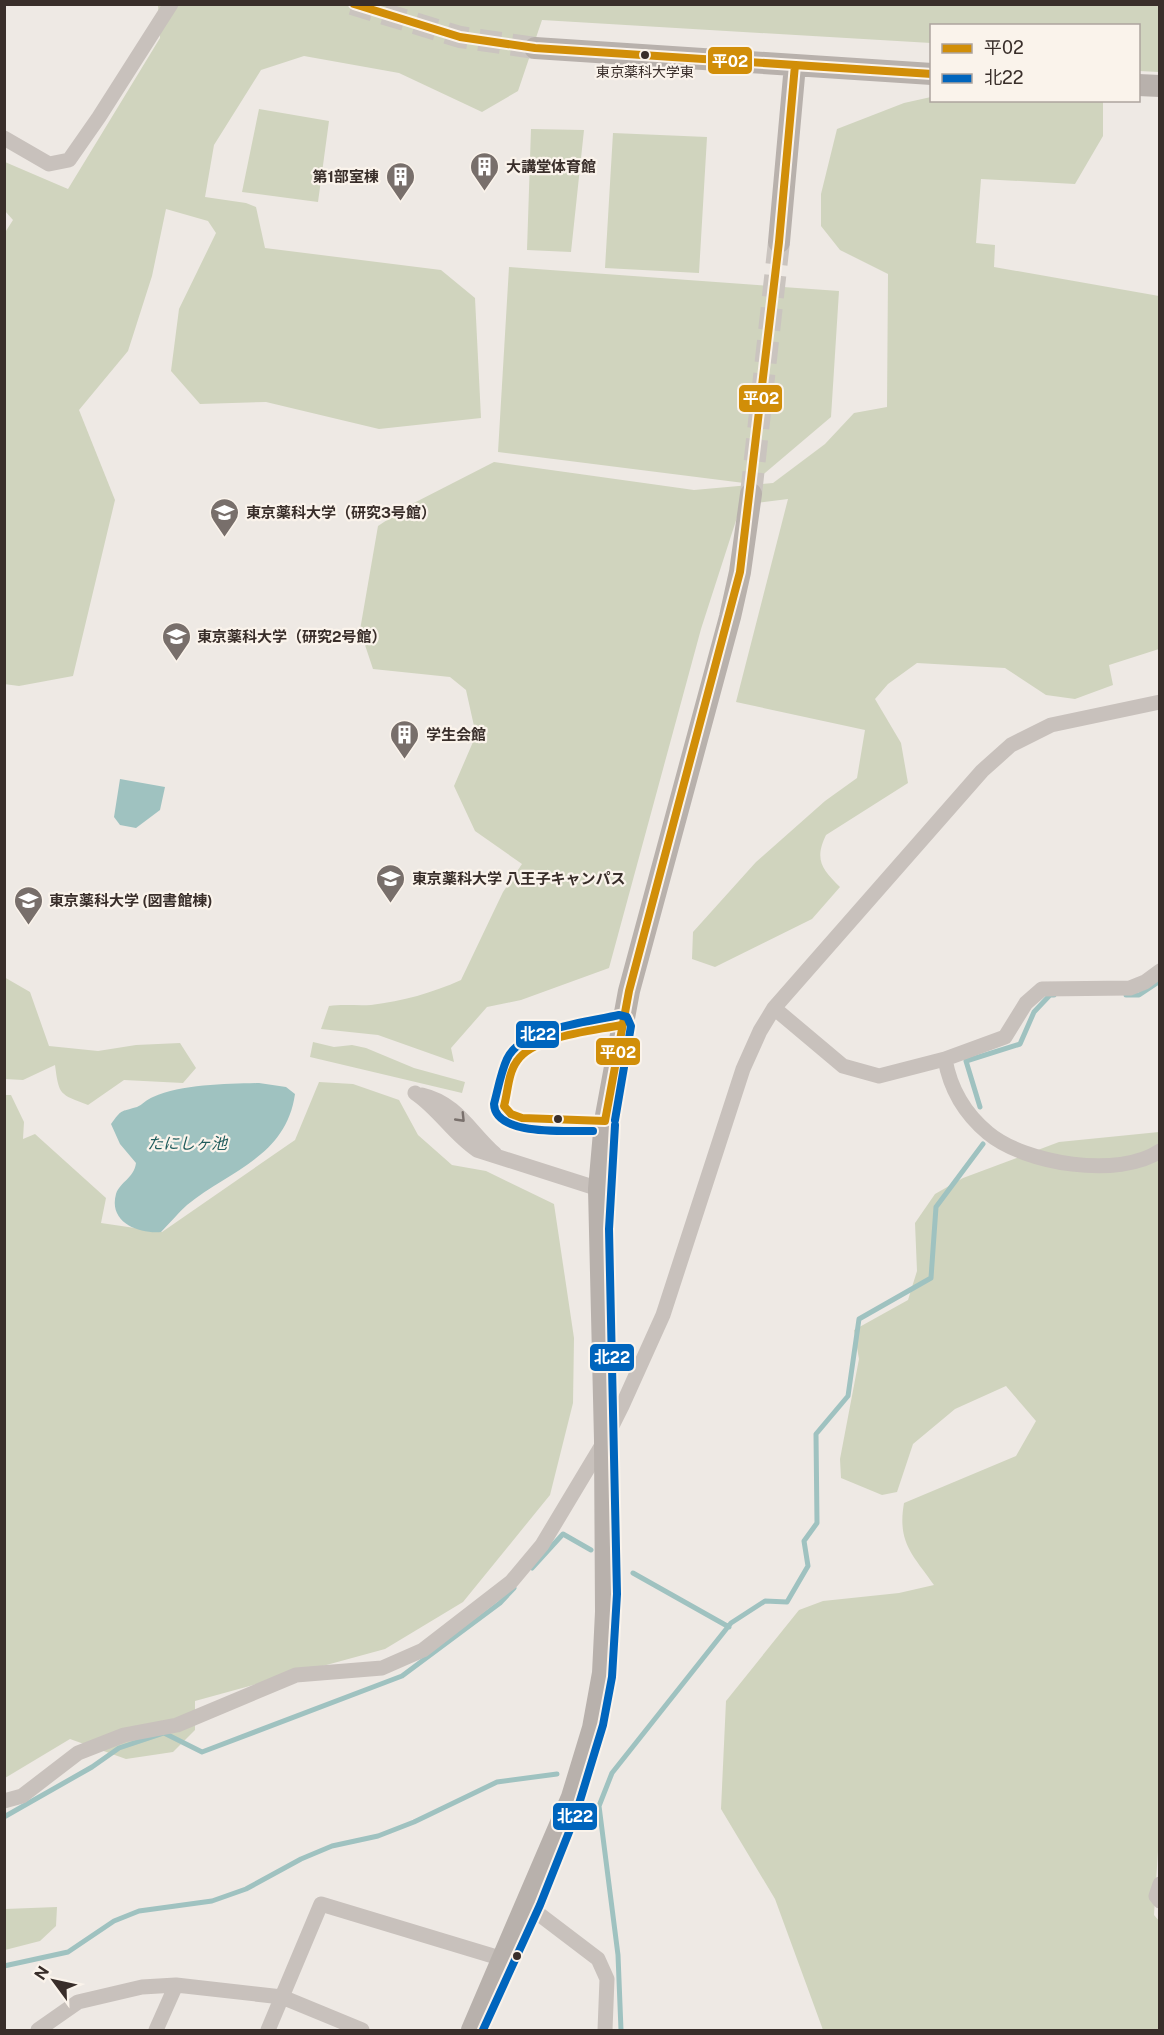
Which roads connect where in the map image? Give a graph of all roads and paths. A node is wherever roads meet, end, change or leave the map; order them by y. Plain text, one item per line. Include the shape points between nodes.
1 (171, 4) edge
2 (535, 48) tunnel mouth
3 (795, 65) junction
4 (930, 74) edge
5 (1140, 85) edge
6 (1160, 86) edge
7 (4, 138) edge
8 (779, 242) tunnel mouth
9 (751, 494) tunnel mouth
10 (1160, 702) edge
11 (1160, 971) edge
12 (774, 1008) junction
13 (945, 1059) junction
14 (1160, 1151) edge
15 (497, 1156) junction
16 (599, 1189) junction
17 (605, 1440) junction
18 (4, 1801) edge
19 (1160, 1884) edge
20 (1160, 1901) edge
21 (527, 1905) junction
22 (503, 1959) junction
23 (176, 1985) junction
24 (282, 1997) junction
25 (38, 2031) edge
26 (156, 2031) edge
27 (268, 2031) edge
28 (362, 2031) edge
29 (472, 2031) edge
30 (605, 2031) edge

1 - 7 street via 69,160 49,164
2 - 3 street
3 - 4 street
3 - 8 street
5 - 6 street
9 - 16 street via 730,616 621,1025 605,1120
10 - 12 street via 1051,725 1011,745 982,771
11 - 13 street via 1130,988 1042,989 1026,1003 1005,1037
12 - 13 street via 843,1066 879,1076
12 - 17 street via 743,1070 663,1315
13 - 14 street via 949,1083 966,1109 989,1134 1029,1154 1062,1164 1110,1165 1151,1157
15 -> 15 street via 463,1141 415,1093 433,1098 458,1113
15 - 16 street
16 - 17 street
17 - 18 street via 542,1545 511,1582 423,1650 382,1668 296,1675 177,1725 124,1735 78,1753 22,1796
17 - 21 street via 606,1612 601,1684 593,1728 572,1797
19 - 20 street via 1155,1896
21 - 22 street
21 - 30 street via 598,1959 607,1979
22 - 24 street via 321,1904
22 - 29 street
23 - 24 street
23 - 25 street via 142,1987 78,2002
23 - 26 street
24 - 27 street
24 - 28 street

